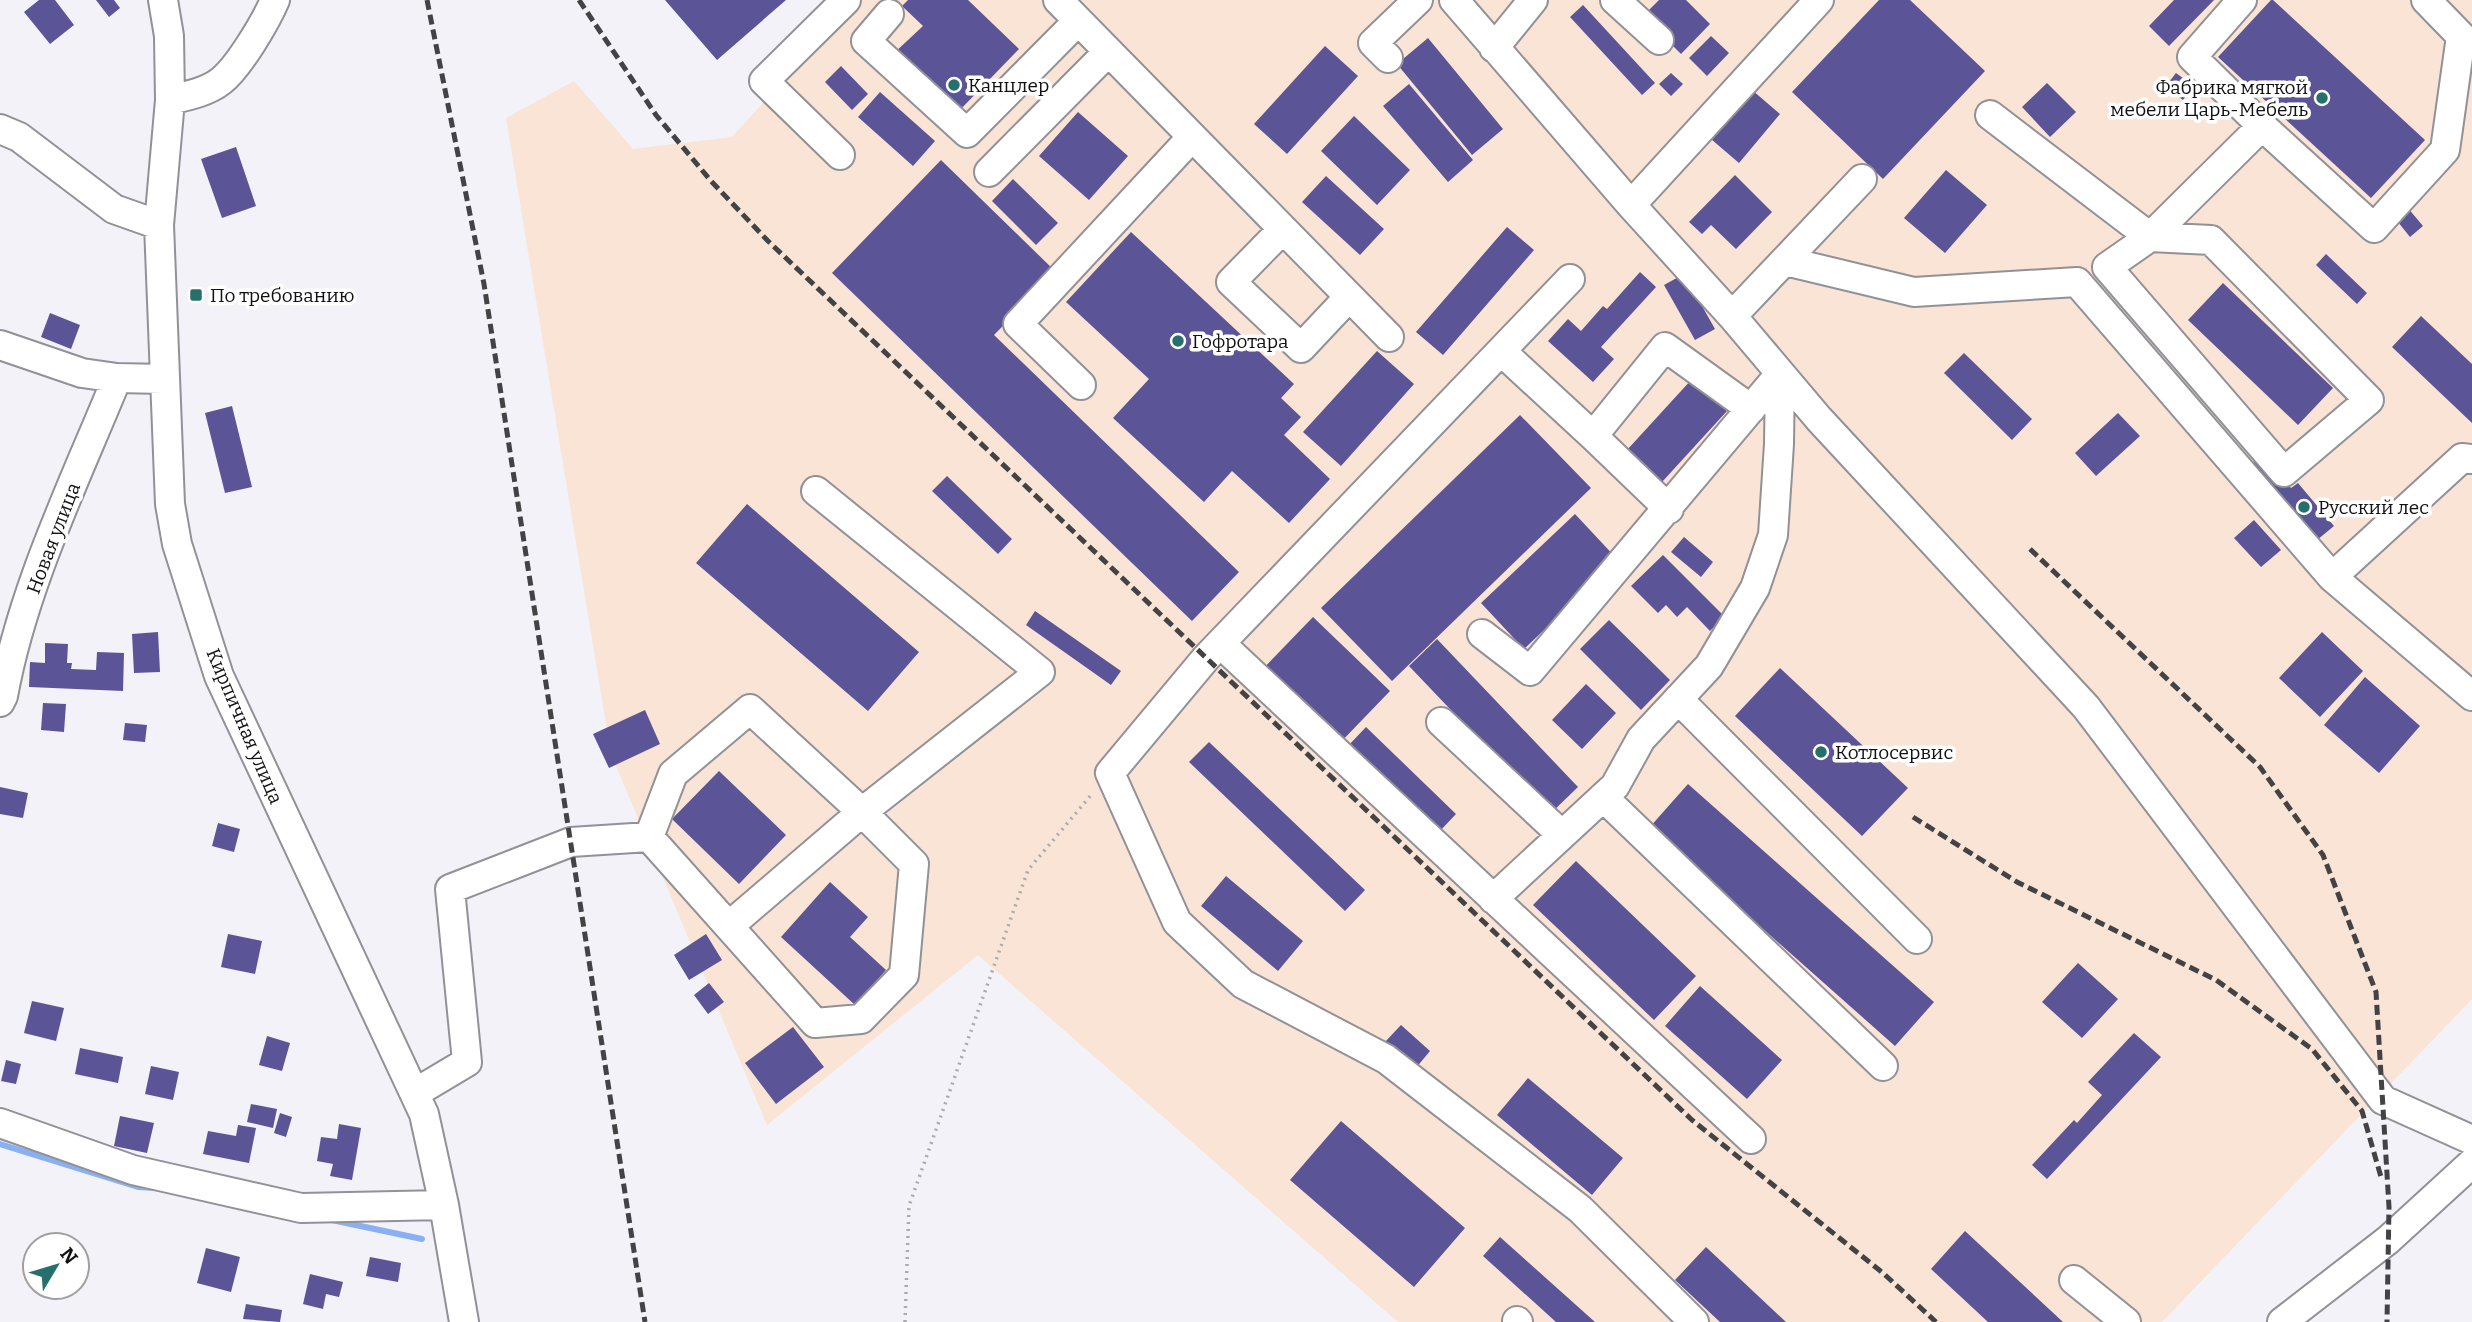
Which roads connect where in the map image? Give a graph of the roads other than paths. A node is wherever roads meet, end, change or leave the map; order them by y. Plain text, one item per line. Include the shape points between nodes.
1 (163, 0) edge
2 (275, 0) edge
3 (846, 0) edge
4 (1058, 0) edge
5 (1418, 0) edge
6 (1454, 0) edge
7 (1533, 0) edge
8 (1615, 0) edge
9 (1819, 0) edge
10 (2242, 0) edge
11 (2426, 0) edge
12 (889, 14) dead end
13 (1079, 22) junction
14 (1659, 40) dead end
15 (1494, 48) junction
16 (1108, 52) junction
17 (1388, 58) dead end
18 (170, 100) junction
19 (1990, 116) dead end
20 (2262, 126) junction
21 (0, 129) edge
22 (1192, 137) junction
23 (840, 155) dead end
24 (989, 172) dead end
25 (1862, 179) dead end
26 (1631, 205) junction
27 (159, 225) junction
28 (1283, 229) junction
29 (2150, 237) junction
30 (1785, 261) junction
31 (2107, 267) junction
32 (1570, 279) dead end
33 (2077, 282) junction
34 (1349, 297) junction
35 (1732, 316) junction
36 (1389, 337) dead end
37 (0, 345) edge
38 (1501, 351) junction
39 (1780, 374) junction
40 (117, 378) junction
41 (163, 379) junction
42 (1080, 385) dead end
43 (1751, 409) junction
44 (1594, 436) junction
45 (2472, 459) edge
46 (816, 491) dead end
47 (1669, 509) junction
48 (2332, 577) junction
49 (1482, 634) dead end
50 (1221, 644) junction
51 (2472, 696) edge
52 (1678, 699) junction
53 (0, 702) edge
54 (1441, 722) dead end
55 (1603, 797) junction
56 (862, 812) junction
57 (1562, 835) junction
58 (649, 837) junction
59 (1493, 899) junction
60 (729, 926) junction
61 (1917, 939) dead end
62 (1883, 1066) dead end
63 (415, 1093) junction
64 (0, 1123) edge
65 (1751, 1139) dead end
66 (2472, 1140) edge
67 (2472, 1163) edge
68 (444, 1205) junction
69 (2074, 1280) dead end
70 (464, 1322) edge
71 (1695, 1322) edge
72 (2126, 1322) edge
73 (2282, 1322) edge

1 - 18 street, Кирпичная улица
2 - 18 street via 234,68 219,83
3 - 23 street via 764,81
4 - 13 street
5 - 17 street via 1373,43
6 - 15 street
7 - 15 street
8 - 14 street
9 - 26 street
10 - 20 street via 2192,57
11 - 20 street via 2461,36 2445,150 2374,228
12 - 13 street via 866,41 967,133
13 - 16 street
15 - 26 street
16 - 22 street
16 - 24 street
18 - 27 street, Кирпичная улица
19 - 29 street
20 - 29 street
21 - 27 street via 19,136 114,209
22 - 28 street
22 - 42 street via 1018,324
25 - 30 street
26 - 35 street
27 - 41 street, Кирпичная улица
28 - 34 street
28 - 34 street via 1231,282 1301,348
29 - 31 street
29 - 31 street via 2211,240 2369,400 2284,472
30 - 33 street via 1914,292
30 - 35 street
31 - 33 street
32 - 38 street
33 - 48 street
34 - 36 street
35 - 39 street
37 - 40 street via 82,373
38 - 44 street
38 - 50 street
39 - 43 street
39 - 52 street via 1773,535 1755,588 1709,666
39 - 66 street via 2086,707 2383,1100
40 - 41 street
40 - 53 street, Новая улица via 46,551 10,655
41 - 63 street, Кирпичная улица via 170,504 177,544 219,676
43 - 44 street via 1665,347
43 - 47 street
44 - 47 street
45 - 48 street via 2462,458
46 - 56 street via 1040,672
47 - 49 street via 1530,671
48 - 51 street
50 - 59 street
50 - 71 street via 1110,773 1177,922 1242,984 1386,1059 1580,1209
52 - 55 street via 1641,739 1615,786
52 - 61 street
54 - 57 street
55 - 57 street
55 - 62 street
56 - 58 street via 750,709 673,774
56 - 60 street
56 - 60 street via 914,864 904,975 861,1019 815,1023
57 - 59 street
58 - 60 street
58 - 63 street via 571,842 450,889 467,1062
59 - 65 street
63 - 68 street, Кирпичная улица via 425,1114
64 - 68 street via 134,1170 301,1208
67 - 73 street via 2388,1240
68 - 70 street, Кирпичная улица
69 - 72 street

